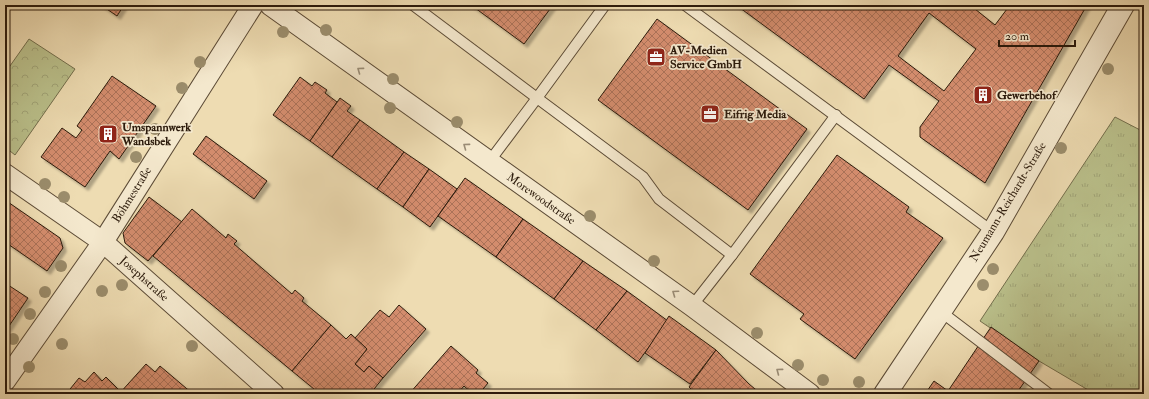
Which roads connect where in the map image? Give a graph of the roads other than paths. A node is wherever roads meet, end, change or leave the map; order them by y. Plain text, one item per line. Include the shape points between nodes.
1 (253, 5) edge
2 (270, 5) edge
3 (413, 5) edge
4 (605, 5) edge
5 (685, 5) edge
6 (1123, 5) edge
7 (537, 98) junction
8 (836, 115) junction
9 (489, 162) junction
10 (5, 174) edge
11 (993, 232) junction
12 (103, 242) junction
13 (732, 255) junction
14 (692, 306) junction
15 (940, 311) junction
16 (5, 381) edge
17 (274, 394) edge
18 (810, 394) edge
19 (885, 394) edge
20 (1049, 394) edge

1 - 12 street, Böhmestraße
9 -> 2 street, Morewoodstraße
3 - 7 lane
4 - 7 lane
5 - 8 lane
6 - 11 street, Neumann-Reichardt-Straße
7 - 9 lane
7 - 13 lane via 643,177 659,199
8 - 11 lane
8 - 13 lane
14 -> 9 street, Morewoodstraße
10 - 12 street, Josephstraße
11 - 15 street, Neumann-Reichardt-Straße
12 - 16 street, Böhmestraße
12 - 17 street, Josephstraße
13 - 14 lane
18 -> 14 street, Morewoodstraße
15 - 19 street, Neumann-Reichardt-Straße
15 - 20 lane

